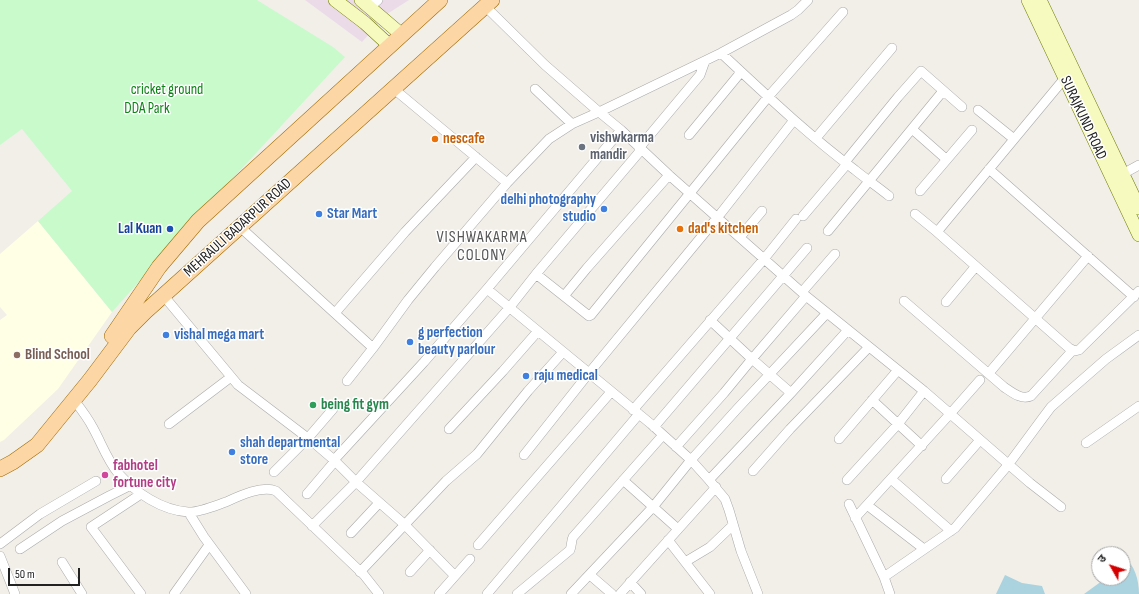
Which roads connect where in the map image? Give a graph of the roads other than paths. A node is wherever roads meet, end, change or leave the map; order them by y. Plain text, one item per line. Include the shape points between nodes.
1 (335, 0) edge
2 (440, 0) edge
3 (808, 0) edge
4 (1028, 0) edge
5 (1040, 0) edge
6 (370, 2) edge
7 (488, 3) edge
8 (843, 12) dead end
9 (402, 35) junction
10 (390, 46) junction
11 (892, 48) dead end
12 (721, 53) junction
13 (705, 60) junction
14 (741, 72) junction
15 (1064, 79) junction
16 (394, 89) junction
17 (535, 89) dead end
18 (943, 92) junction
19 (768, 98) junction
20 (962, 107) dead end
21 (978, 110) dead end
22 (599, 112) junction
23 (794, 120) junction
24 (572, 124) junction
25 (912, 129) junction
26 (621, 130) junction
27 (972, 130) dead end
28 (689, 134) dead end
29 (816, 138) junction
30 (1014, 139) junction
31 (640, 149) junction
32 (476, 157) junction
33 (946, 159) junction
34 (846, 163) junction
35 (1139, 165) edge
36 (989, 169) junction
37 (668, 175) junction
38 (1118, 177) junction
39 (869, 181) junction
40 (506, 183) junction
41 (920, 191) dead end
42 (690, 193) junction
43 (889, 196) dead end
44 (1139, 208) edge
45 (762, 211) dead end
46 (916, 214) dead end
47 (717, 218) junction
48 (240, 227) junction
49 (828, 231) dead end
50 (937, 232) junction
51 (1139, 235) edge
52 (740, 238) junction
53 (807, 248) dead end
54 (835, 254) dead end
55 (1088, 256) junction
56 (764, 259) junction
57 (976, 266) junction
58 (536, 274) junction
59 (784, 276) junction
60 (487, 290) junction
61 (804, 294) junction
62 (1136, 294) edge
63 (164, 295) junction
64 (564, 296) junction
65 (904, 301) dead end
66 (946, 302) dead end
67 (510, 307) junction
68 (139, 308) junction
69 (335, 313) junction
70 (827, 313) junction
71 (1036, 318) junction
72 (710, 320) junction
73 (538, 330) junction
74 (848, 330) junction
75 (1139, 335) edge
76 (730, 338) junction
77 (869, 347) junction
78 (373, 348) junction
79 (1073, 350) junction
80 (563, 352) junction
81 (752, 359) junction
82 (898, 370) junction
83 (588, 373) junction
84 (989, 373) junction
85 (770, 375) junction
86 (231, 377) junction
87 (980, 380) dead end
88 (347, 381) dead end
89 (924, 391) junction
90 (611, 392) junction
91 (791, 393) junction
92 (74, 400) junction
93 (872, 400) junction
94 (1139, 406) edge
95 (333, 409) dead end
96 (636, 412) junction
97 (950, 414) junction
98 (169, 424) dead end
99 (898, 424) junction
100 (654, 427) junction
101 (449, 429) dead end
102 (663, 435) junction
103 (308, 438) junction
104 (839, 439) dead end
105 (980, 440) junction
106 (1086, 443) dead end
107 (922, 446) junction
108 (676, 447) junction
109 (524, 455) dead end
110 (0, 460) edge
111 (691, 460) junction
112 (334, 461) junction
113 (1008, 465) junction
114 (0, 469) edge
115 (753, 471) dead end
116 (274, 472) dead end
117 (891, 479) junction
118 (946, 479) dead end
119 (623, 480) junction
120 (847, 480) dead end
121 (96, 481) dead end
122 (356, 482) junction
123 (712, 483) junction
124 (131, 485) junction
125 (141, 494) junction
126 (307, 494) dead end
127 (379, 503) junction
128 (849, 504) dead end
129 (867, 505) junction
130 (653, 507) junction
131 (1061, 507) dead end
132 (189, 513) junction
133 (855, 518) junction
134 (404, 524) junction
135 (733, 525) junction
136 (312, 526) junction
137 (678, 529) junction
138 (951, 531) junction
139 (351, 533) dead end
140 (668, 540) junction
141 (0, 544) edge
142 (209, 545) junction
143 (478, 546) dead end
144 (20, 549) dead end
145 (924, 549) junction
146 (430, 550) junction
147 (0, 556) edge
148 (470, 559) dead end
149 (62, 562) dead end
150 (685, 562) junction
151 (360, 572) junction
152 (410, 572) dead end
153 (590, 575) junction
154 (455, 576) junction
155 (884, 577) junction
156 (630, 582) junction
157 (15, 594) edge
158 (82, 594) edge
159 (141, 594) edge
160 (174, 594) edge
161 (246, 594) edge
162 (379, 594) edge
163 (440, 594) edge
164 (487, 594) edge
165 (517, 594) edge
166 (572, 594) edge
167 (612, 594) edge
168 (620, 594) edge
169 (641, 594) edge
170 (710, 594) edge
171 (758, 594) edge
172 (890, 594) edge

1 - 10 main road via 365,22
2 - 9 main road, MEHRAULI BADARPUR ROAD
3 - 12 street via 791,15
4 - 15 main road, SURAJKUND ROAD
5 - 38 main road, SURAJKUND ROAD
6 - 9 main road
7 - 16 main road, MEHRAULI BADARPUR ROAD
7 - 22 street via 545,65
8 - 19 street
9 - 10 main road, MEHRAULI BADARPUR ROAD
10 - 68 main road, MEHRAULI BADARPUR ROAD via 198,221 159,268
11 - 29 street
12 - 13 street
12 - 14 street
13 - 22 street
13 - 31 street via 700,75
14 - 19 street
14 - 28 street
15 - 30 street
15 - 38 main road, SURAJKUND ROAD
16 - 32 street
16 - 48 main road, MEHRAULI BADARPUR ROAD
17 - 24 street
18 - 20 street
18 - 25 street
18 - 34 street via 921,71
19 - 23 street
19 - 42 street
21 - 30 street
22 - 24 street
22 - 26 street
23 - 29 street
23 - 47 street
24 - 40 street via 549,139
25 - 33 street
25 - 39 street
26 - 31 street
26 - 60 street
27 - 33 street
29 - 34 street
30 - 36 street
31 - 37 street
31 - 58 street
32 - 40 street
32 - 69 street via 405,232
33 - 41 street
34 - 39 street
34 - 56 street
35 - 38 street
36 - 50 street
36 - 55 street
37 - 42 street
37 - 64 street
38 - 44 main road, SURAJKUND ROAD
38 - 51 main road, SURAJKUND ROAD
39 - 43 street
39 - 49 street
40 - 78 street via 408,300
42 - 47 street
42 - 64 street via 591,315
45 - 52 street
46 - 50 street
47 - 52 street
47 - 83 street
48 - 63 main road, MEHRAULI BADARPUR ROAD
48 - 69 street
50 - 57 street
52 - 56 street
53 - 59 street
54 - 61 street
55 - 62 street
55 - 71 street
56 - 59 street
56 - 72 street
57 - 66 street
57 - 71 street
58 - 64 street
58 - 67 street
59 - 61 street
59 - 76 street
60 - 67 street
60 - 112 street
61 - 70 street
61 - 81 street
62 - 79 street via 1079,350
63 - 68 main road, MEHRAULI BADARPUR ROAD
63 - 86 street
65 - 84 street
67 - 73 street
67 - 122 street
68 - 92 main road, MEHRAULI BADARPUR ROAD via 129,328
68 - 110 main road, MEHRAULI BADARPUR ROAD via 100,353 45,425
69 - 78 street
70 - 74 street
70 - 85 street
71 - 79 street
71 - 84 street
72 - 76 street
72 - 96 street
73 - 80 street
73 - 101 street
74 - 77 street
74 - 91 street
75 - 113 street via 1106,359 1052,407
76 - 81 street
76 - 100 street
77 - 82 street
77 - 115 street
78 - 88 street
79 - 84 street via 1036,392 1026,398 1014,394
80 - 83 street
80 - 134 street via 477,454
81 - 85 street
81 - 108 street
82 - 89 street
82 - 93 street
83 - 90 street
83 - 109 street
85 - 91 street
85 - 111 street
86 - 98 street
86 - 103 street via 243,390
87 - 97 street
89 - 97 street
89 - 99 street
90 - 96 street
90 - 143 street
91 - 123 street
92 - 114 main road, MEHRAULI BADARPUR ROAD via 37,445
92 - 124 street via 118,473
93 - 99 street
93 - 104 street
94 - 106 street
95 - 103 street
96 - 100 street
96 - 164 street
97 - 105 street
97 - 107 street
99 - 107 street
99 - 120 street
100 - 102 street
102 - 108 street
102 - 119 street
103 - 112 street
103 - 116 street
105 - 113 street
105 - 118 street
107 - 117 street
108 - 111 street
111 - 123 street
111 - 130 street
112 - 122 street
112 - 126 street
113 - 131 street
113 - 138 street
117 - 129 street
117 - 138 street
119 - 130 street
119 - 165 street via 573,537 570,550
121 - 141 street via 40,514
122 - 127 street
122 - 136 street
123 - 135 street via 725,499
123 - 137 street
124 - 125 street
124 - 144 street via 62,521
125 - 132 street via 165,507
125 - 159 street via 91,527
127 - 134 street
127 - 139 street
128 - 133 street
129 - 133 street
129 - 145 street
130 - 137 street
130 - 153 street
132 - 136 street via 214,507 242,495 270,489 276,491
132 - 142 street
133 - 155 street
134 - 146 street
134 - 151 street
135 - 150 street via 710,547
135 - 171 street
136 - 151 street
137 - 140 street
138 - 145 street
140 - 150 street
140 - 156 street
142 - 160 street
142 - 161 street
145 - 155 street
146 - 152 street
146 - 154 street
147 - 157 street
148 - 154 street
149 - 158 street
150 - 170 street
151 - 162 street
153 - 166 street
153 - 167 street
154 - 163 street
155 - 172 street
156 - 168 street
156 - 169 street

